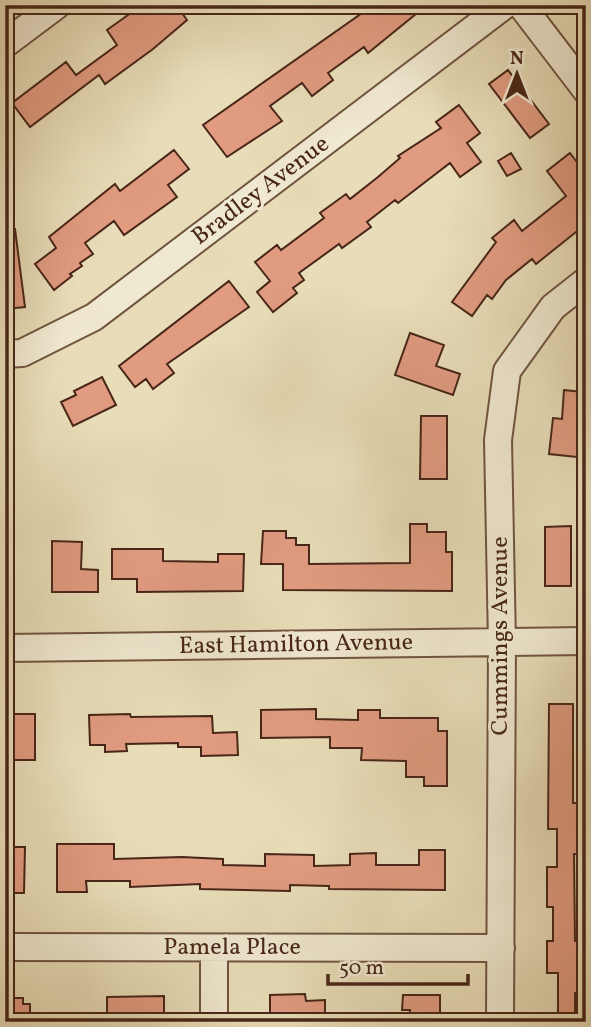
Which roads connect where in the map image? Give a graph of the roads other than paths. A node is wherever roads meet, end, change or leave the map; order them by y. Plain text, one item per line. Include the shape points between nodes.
1 (57, 5) edge
2 (505, 5) edge
3 (521, 5) edge
4 (5, 44) edge
5 (586, 90) edge
6 (586, 281) edge
7 (5, 355) edge
8 (586, 641) edge
9 (502, 643) junction
10 (5, 648) edge
11 (5, 947) edge
12 (214, 948) junction
13 (501, 948) junction
14 (214, 1022) edge
15 (500, 1022) edge

1 - 4 street
2 - 7 street, Bradley Avenue via 94,317 22,353
3 - 5 street
6 - 9 street, Cummings Avenue via 553,307 507,371 498,440
8 - 9 street, East Hamilton Avenue
9 - 10 street, East Hamilton Avenue
9 - 13 street, Cummings Avenue
11 - 12 street, Pamela Place
12 - 13 street, Pamela Place
12 - 14 street
13 - 15 street, Cummings Avenue

